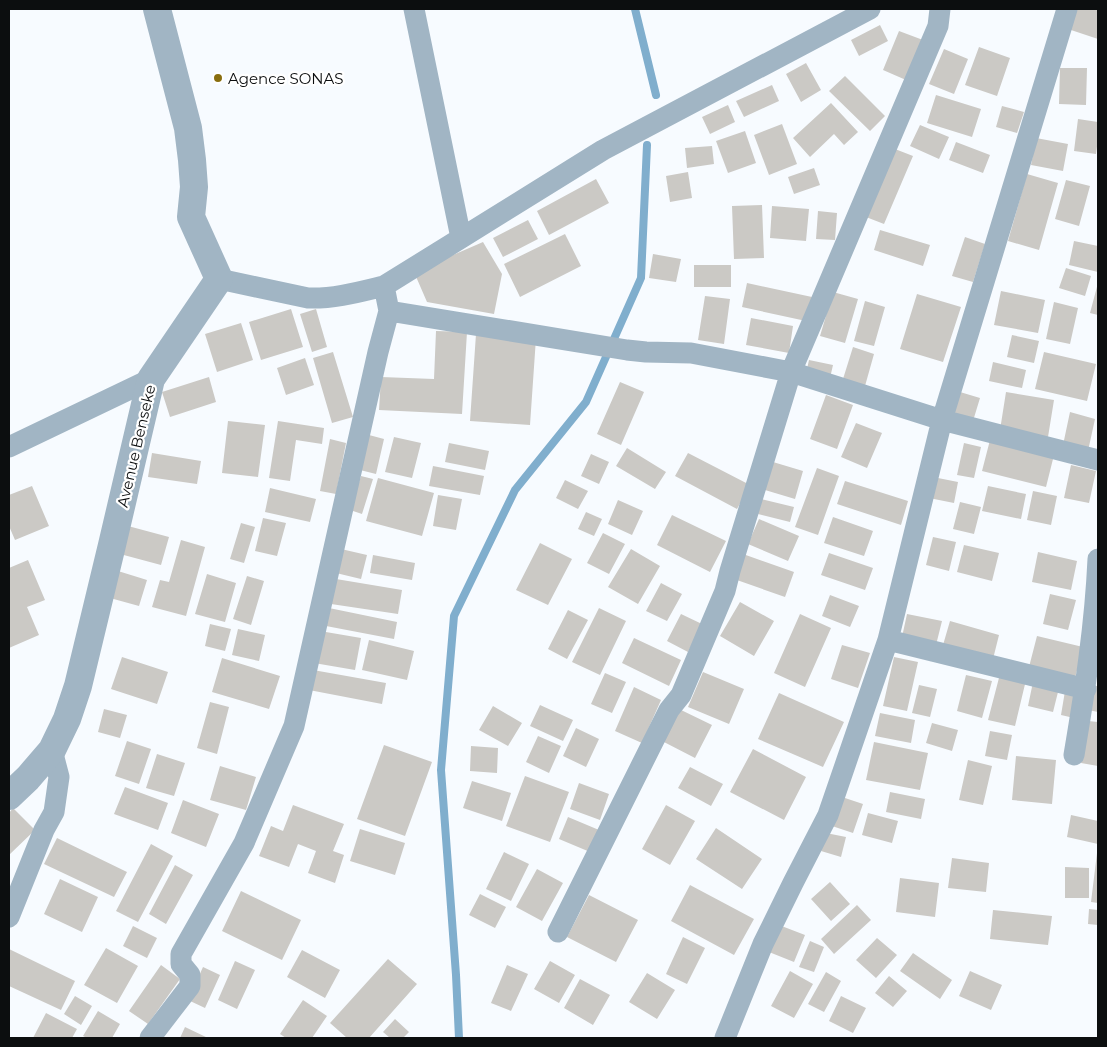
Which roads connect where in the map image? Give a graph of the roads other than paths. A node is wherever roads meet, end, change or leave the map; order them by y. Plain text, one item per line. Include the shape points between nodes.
1 (157, 9) edge
2 (414, 9) edge
3 (940, 9) edge
4 (1066, 9) edge
5 (861, 11) edge
6 (461, 238) junction
7 (218, 279) junction
8 (384, 286) junction
9 (389, 311) junction
10 (791, 372) junction
11 (151, 379) junction
12 (942, 420) junction
13 (9, 447) edge
14 (1098, 460) edge
15 (1098, 559) edge
16 (888, 640) junction
17 (1086, 689) junction
18 (52, 750) junction
19 (1074, 755) dead end
20 (9, 796) edge
21 (9, 918) edge
22 (558, 932) dead end
23 (150, 1038) edge
24 (725, 1038) edge

1 - 7 street via 188,128 193,178 192,217
2 - 6 street
3 - 10 street via 938,26
4 - 12 street
5 - 6 street via 602,150
6 - 8 street
7 - 8 street via 323,299
7 - 11 street, Avenue Benseke
8 - 9 street
9 - 10 street via 627,350 691,353
9 - 23 street via 294,726 244,844 181,954 181,964 190,975 190,986
10 - 12 street
10 - 22 street via 722,600 681,696 670,710
11 - 13 street
11 - 18 street, Avenue Benseke via 78,686
12 - 14 street
12 - 16 street
15 - 17 street
16 - 17 street
16 - 24 street via 828,815 763,944
17 - 19 street
18 - 20 street, Avenue Benseke
18 - 21 street via 59,777 54,812

